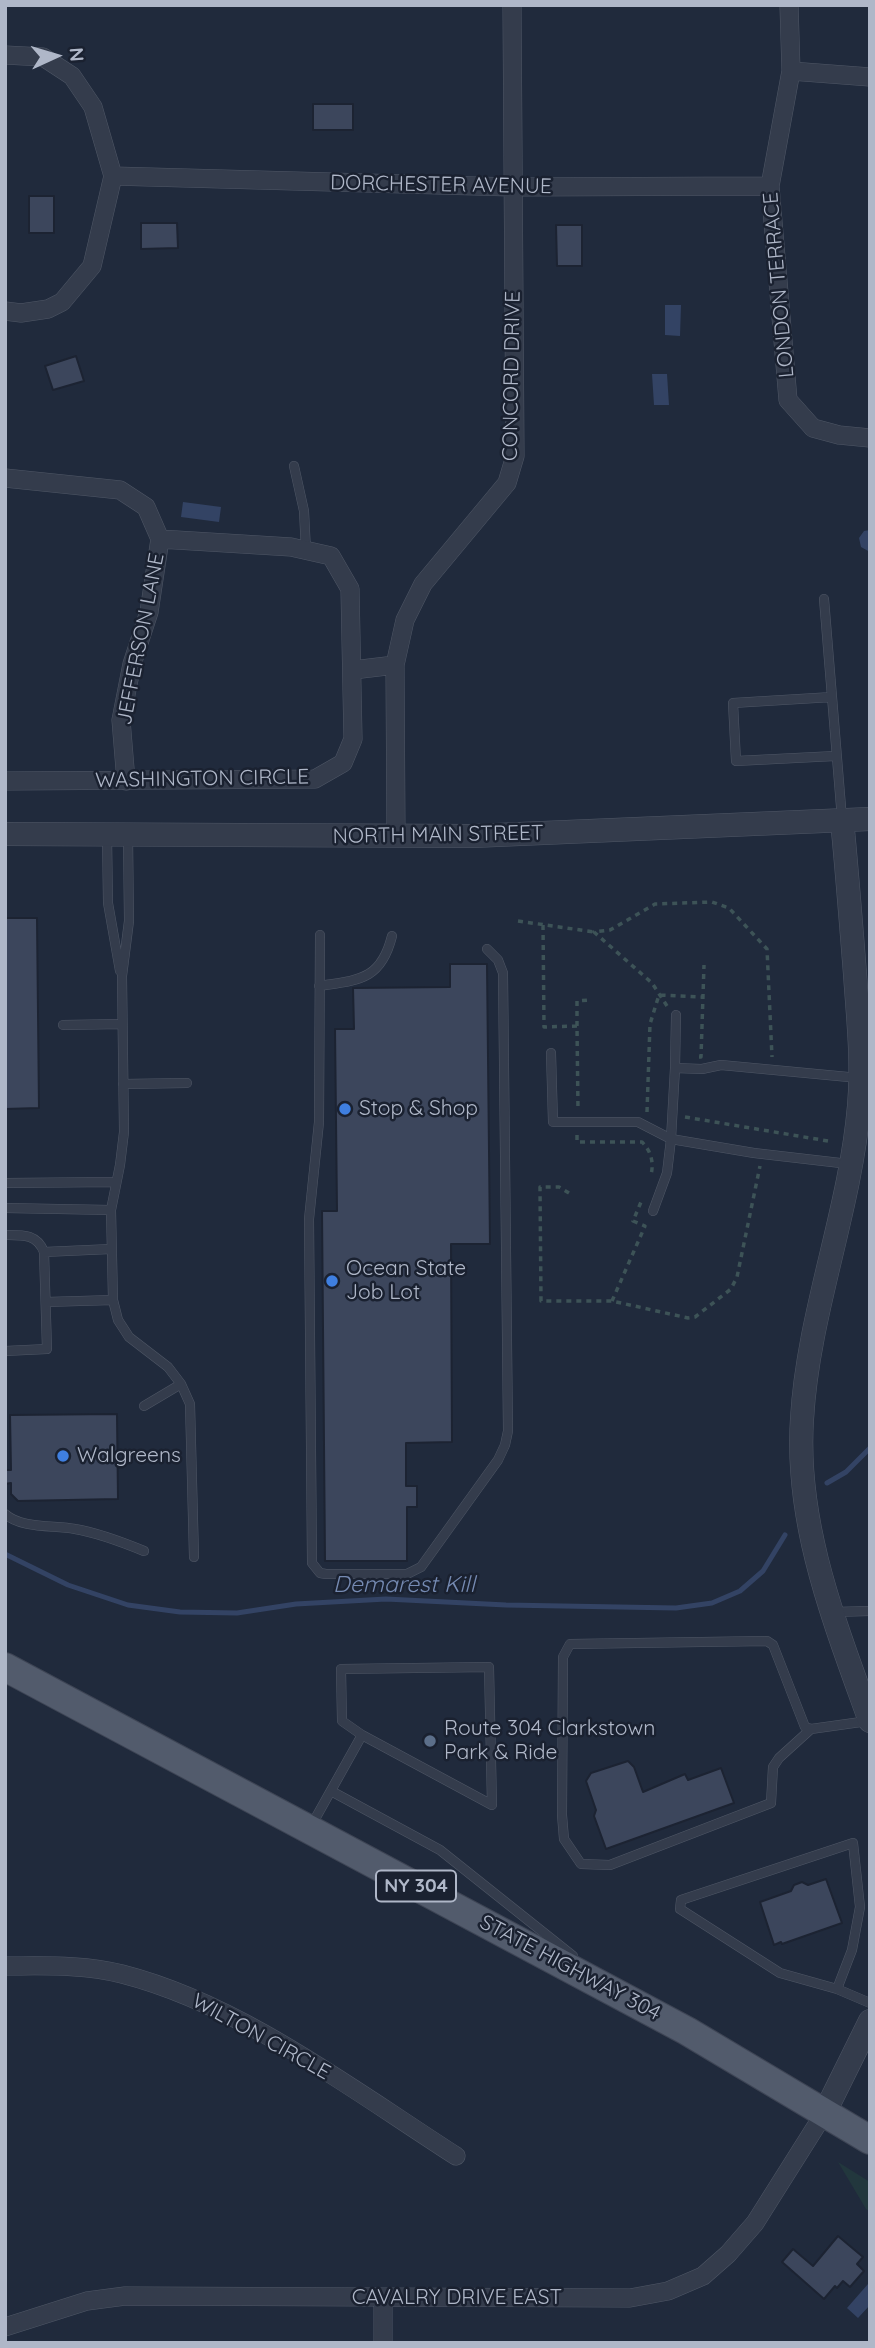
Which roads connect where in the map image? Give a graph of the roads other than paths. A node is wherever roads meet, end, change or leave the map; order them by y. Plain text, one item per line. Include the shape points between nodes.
1 (512, 5) edge
2 (789, 5) edge
3 (5, 55) edge
4 (791, 71) junction
5 (870, 77) edge
6 (113, 176) junction
7 (770, 186) junction
8 (512, 187) junction
9 (5, 311) edge
10 (870, 439) edge
11 (294, 466) dead end
12 (5, 478) edge
13 (160, 538) junction
14 (306, 551) junction
15 (824, 599) dead end
16 (395, 665) junction
17 (353, 670) junction
18 (832, 697) junction
19 (835, 755) junction
20 (5, 781) edge
21 (126, 781) junction
22 (870, 819) edge
23 (842, 820) junction
24 (5, 834) edge
25 (117, 834) junction
26 (396, 836) junction
27 (320, 936) dead end
28 (392, 936) dead end
29 (487, 949) dead end
30 (121, 976) junction
31 (319, 986) junction
32 (674, 1013) road end
33 (122, 1024) junction
34 (63, 1025) dead end
35 (865, 1037) edge
36 (551, 1053) dead end
37 (679, 1068) junction
38 (861, 1078) junction
39 (187, 1083) dead end
40 (123, 1084) junction
41 (863, 1134) edge
42 (671, 1139) junction
43 (850, 1164) junction
44 (116, 1182) junction
45 (5, 1183) edge
46 (5, 1208) edge
47 (111, 1210) junction
48 (653, 1211) dead end
49 (5, 1235) edge
50 (111, 1249) junction
51 (44, 1252) junction
52 (113, 1300) junction
53 (46, 1302) junction
54 (5, 1350) edge
55 (181, 1384) junction
56 (144, 1406) dead end
57 (5, 1514) edge
58 (144, 1551) dead end
59 (194, 1557) dead end
60 (870, 1611) edge
61 (831, 1612) junction
62 (5, 1667) edge
63 (870, 1721) edge
64 (811, 1729) junction
65 (362, 1735) junction
66 (331, 1791) junction
67 (309, 1829) junction
68 (5, 1966) edge
69 (837, 1989) junction
70 (620, 1995) junction
71 (870, 2003) edge
72 (870, 2021) edge
73 (825, 2112) junction
74 (870, 2140) edge
75 (456, 2156) dead end
76 (383, 2298) junction
77 (5, 2327) edge
78 (383, 2343) edge

1 - 8 street, CONCORD DRIVE
2 - 4 street, LONDON TERRACE
3 - 6 street via 43,57 72,76 93,107
4 - 5 street
4 - 7 street, LONDON TERRACE
6 - 8 street, DORCHESTER AVENUE
6 - 9 street via 92,266 62,302 48,309
7 - 8 street, DORCHESTER AVENUE
7 - 10 street, LONDON TERRACE via 788,400 813,428
8 - 16 street, CONCORD DRIVE via 515,456 507,483 423,584 405,620
11 - 14 lane via 304,511
12 - 13 street via 120,490 146,507
13 - 14 street, WASHINGTON CIRCLE
13 - 21 street, JEFFERSON LANE via 149,612 121,720
14 - 17 street, WASHINGTON CIRCLE via 331,556 349,589
15 - 18 lane
16 - 17 street
16 - 26 street, CONCORD DRIVE
17 - 21 street, WASHINGTON CIRCLE via 353,739 344,763 315,779
18 - 19 lane
18 - 19 lane via 733,703 736,761
19 - 23 lane
20 - 21 street, WASHINGTON CIRCLE
22 - 23 street, NORTH MAIN STREET
23 - 26 street, NORTH MAIN STREET via 522,835
23 - 35 street
24 - 25 street, NORTH MAIN STREET
25 - 26 street, NORTH MAIN STREET
25 - 30 lane via 129,921
25 - 30 lane via 109,913
27 - 31 lane
28 - 31 lane via 384,961 368,976
29 - 31 lane via 503,974 508,1431 498,1460 421,1567 407,1574 326,1574 312,1563 309,1219 319,1122
30 - 33 lane
32 - 37 lane
33 - 34 lane
33 - 40 lane
35 - 38 street
36 - 42 lane via 553,1122 638,1122
37 - 38 lane via 721,1065
37 - 42 lane
38 - 41 street
39 - 40 lane
40 - 44 lane via 123,1150
41 - 43 street
42 - 43 lane
42 - 48 lane via 667,1173
43 - 61 street via 802,1419 806,1518
44 - 45 lane
44 - 47 lane
46 - 47 lane
47 - 50 lane
49 - 51 lane via 32,1237
50 - 51 lane
50 - 52 lane
51 - 53 lane
52 - 53 lane
52 - 55 lane via 129,1337 168,1367
53 - 54 lane via 47,1349
55 - 56 lane
55 - 59 lane via 191,1414
57 - 58 lane via 23,1522 98,1534
60 - 61 lane
61 - 63 street
62 - 67 main road, STATE HIGHWAY 304 / NY 304
63 - 64 lane
64 - 64 lane via 805,1727 773,1645 767,1641 570,1644 563,1657 564,1839 581,1864 610,1865 771,1803 774,1767
65 - 65 lane via 444,1780 492,1805 489,1667 341,1669 342,1721
65 - 66 lane
66 - 67 lane
66 - 70 lane via 440,1850
67 - 70 main road, STATE HIGHWAY 304 / NY 304
68 - 75 street, WILTON CIRCLE via 119,1973 174,1989 284,2046
69 - 69 lane via 852,1950 860,1907 853,1843 681,1900 680,1909 780,1973
69 - 71 lane
70 - 73 main road, STATE HIGHWAY 304 / NY 304
72 - 73 street
73 - 74 main road, STATE HIGHWAY 304 / NY 304
73 - 76 street, CAVALRY DRIVE EAST via 755,2222 704,2276 668,2291 629,2298
76 - 77 street, CAVALRY DRIVE EAST via 125,2296 87,2301
76 - 78 street

